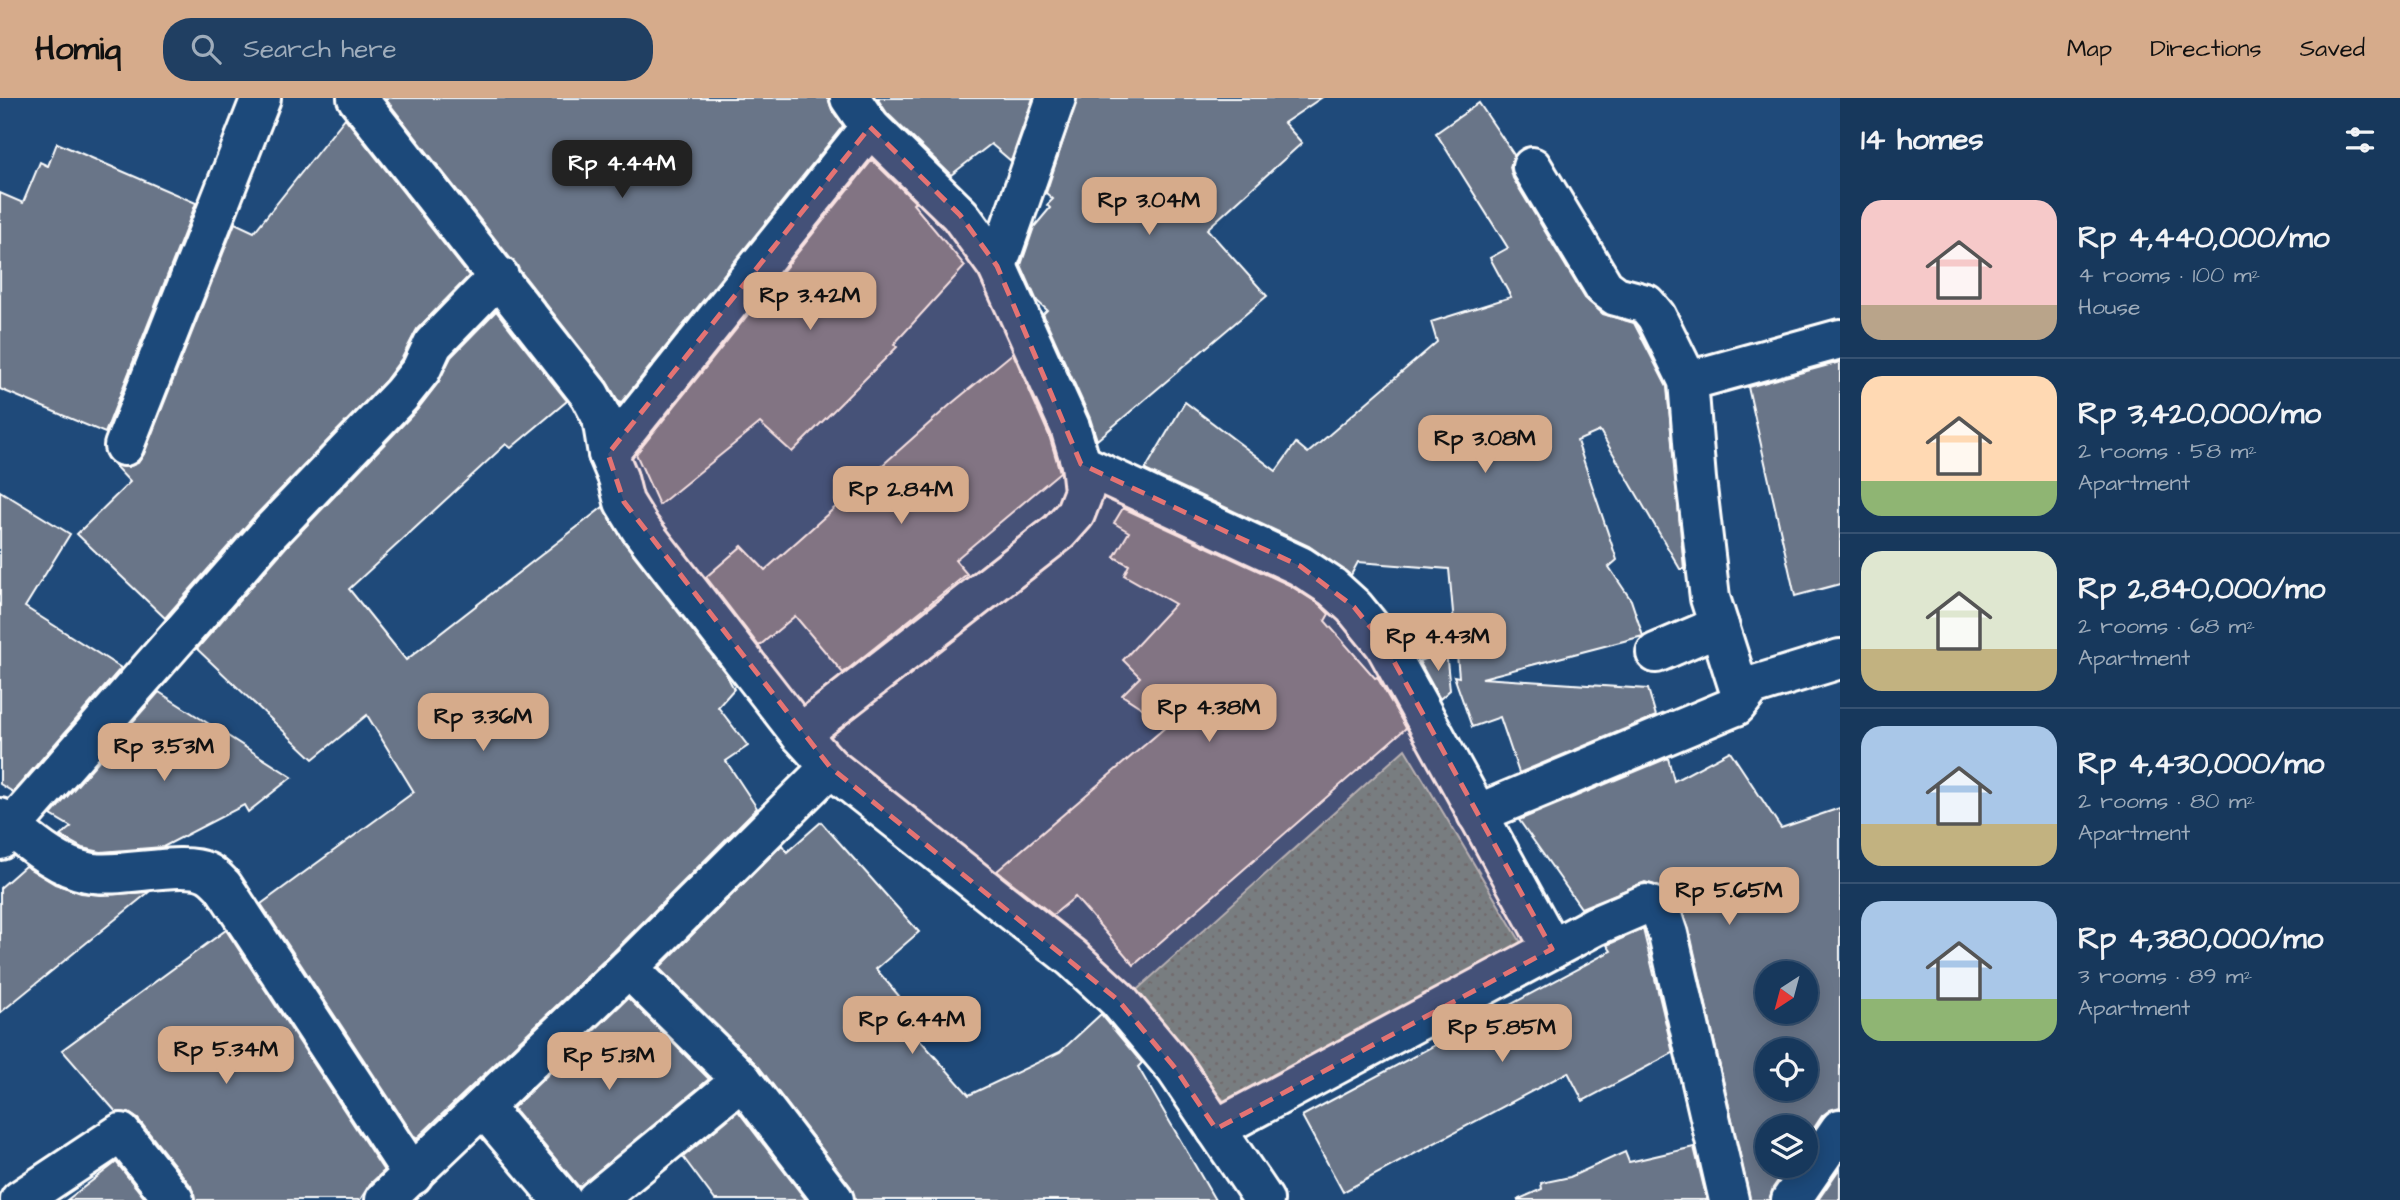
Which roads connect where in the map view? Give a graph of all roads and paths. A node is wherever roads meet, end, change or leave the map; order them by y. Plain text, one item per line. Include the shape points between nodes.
1 (261, 98) edge
2 (357, 98) edge
3 (1056, 98) edge
4 (860, 113) edge
5 (1532, 167) dead end
6 (997, 266) junction
7 (499, 276) junction
8 (1840, 339) edge
9 (1688, 382) junction
10 (124, 446) dead end
11 (608, 454) junction
12 (1081, 464) junction
13 (1719, 626) junction
14 (1656, 653) dead end
15 (1840, 659) edge
16 (1742, 698) junction
17 (800, 734) junction
18 (830, 767) junction
19 (1477, 814) junction
20 (4, 828) edge
21 (1552, 949) junction
22 (628, 968) junction
23 (742, 1080) junction
24 (483, 1107) junction
25 (1216, 1129) junction
26 (1840, 1129) edge
27 (413, 1175) junction
28 (0, 1195) edge
29 (5, 1200) edge
30 (20, 1200) edge
31 (174, 1200) edge
32 (385, 1200) edge
33 (562, 1200) edge
34 (596, 1200) edge
35 (834, 1200) edge
36 (1264, 1200) edge
37 (1729, 1200) edge
38 (1791, 1200) edge

1 - 10 street
2 - 7 street
3 - 6 street
4 - 6 street via 960,215
4 - 11 street
5 - 9 street via 1604,287 1616,296 1646,304 1656,316
6 - 12 street via 1070,427
7 - 11 street via 590,395 602,418
7 - 20 street via 433,344 421,370 401,395 295,505
8 - 9 street
9 - 13 street via 1710,598
11 - 17 street via 624,502 640,528
12 - 17 street via 1084,491 1075,514 1059,532
12 - 19 street via 1300,566 1332,587 1385,646
13 - 14 street
13 - 16 street
15 - 16 street via 1752,686
16 - 19 street via 1731,708
17 - 18 street
18 - 22 street
18 - 25 street via 1072,958 1118,1000 1175,1068
19 - 21 street
20 - 27 street via 68,867 88,873 193,868 213,876
21 - 25 street
21 - 37 street via 1646,904 1660,910
22 - 23 street
22 - 24 street
23 - 34 street
23 - 35 street
24 - 27 street
24 - 33 street
25 - 36 street
26 - 38 street
27 - 32 street
28 - 29 street
30 - 31 street via 121,1133

